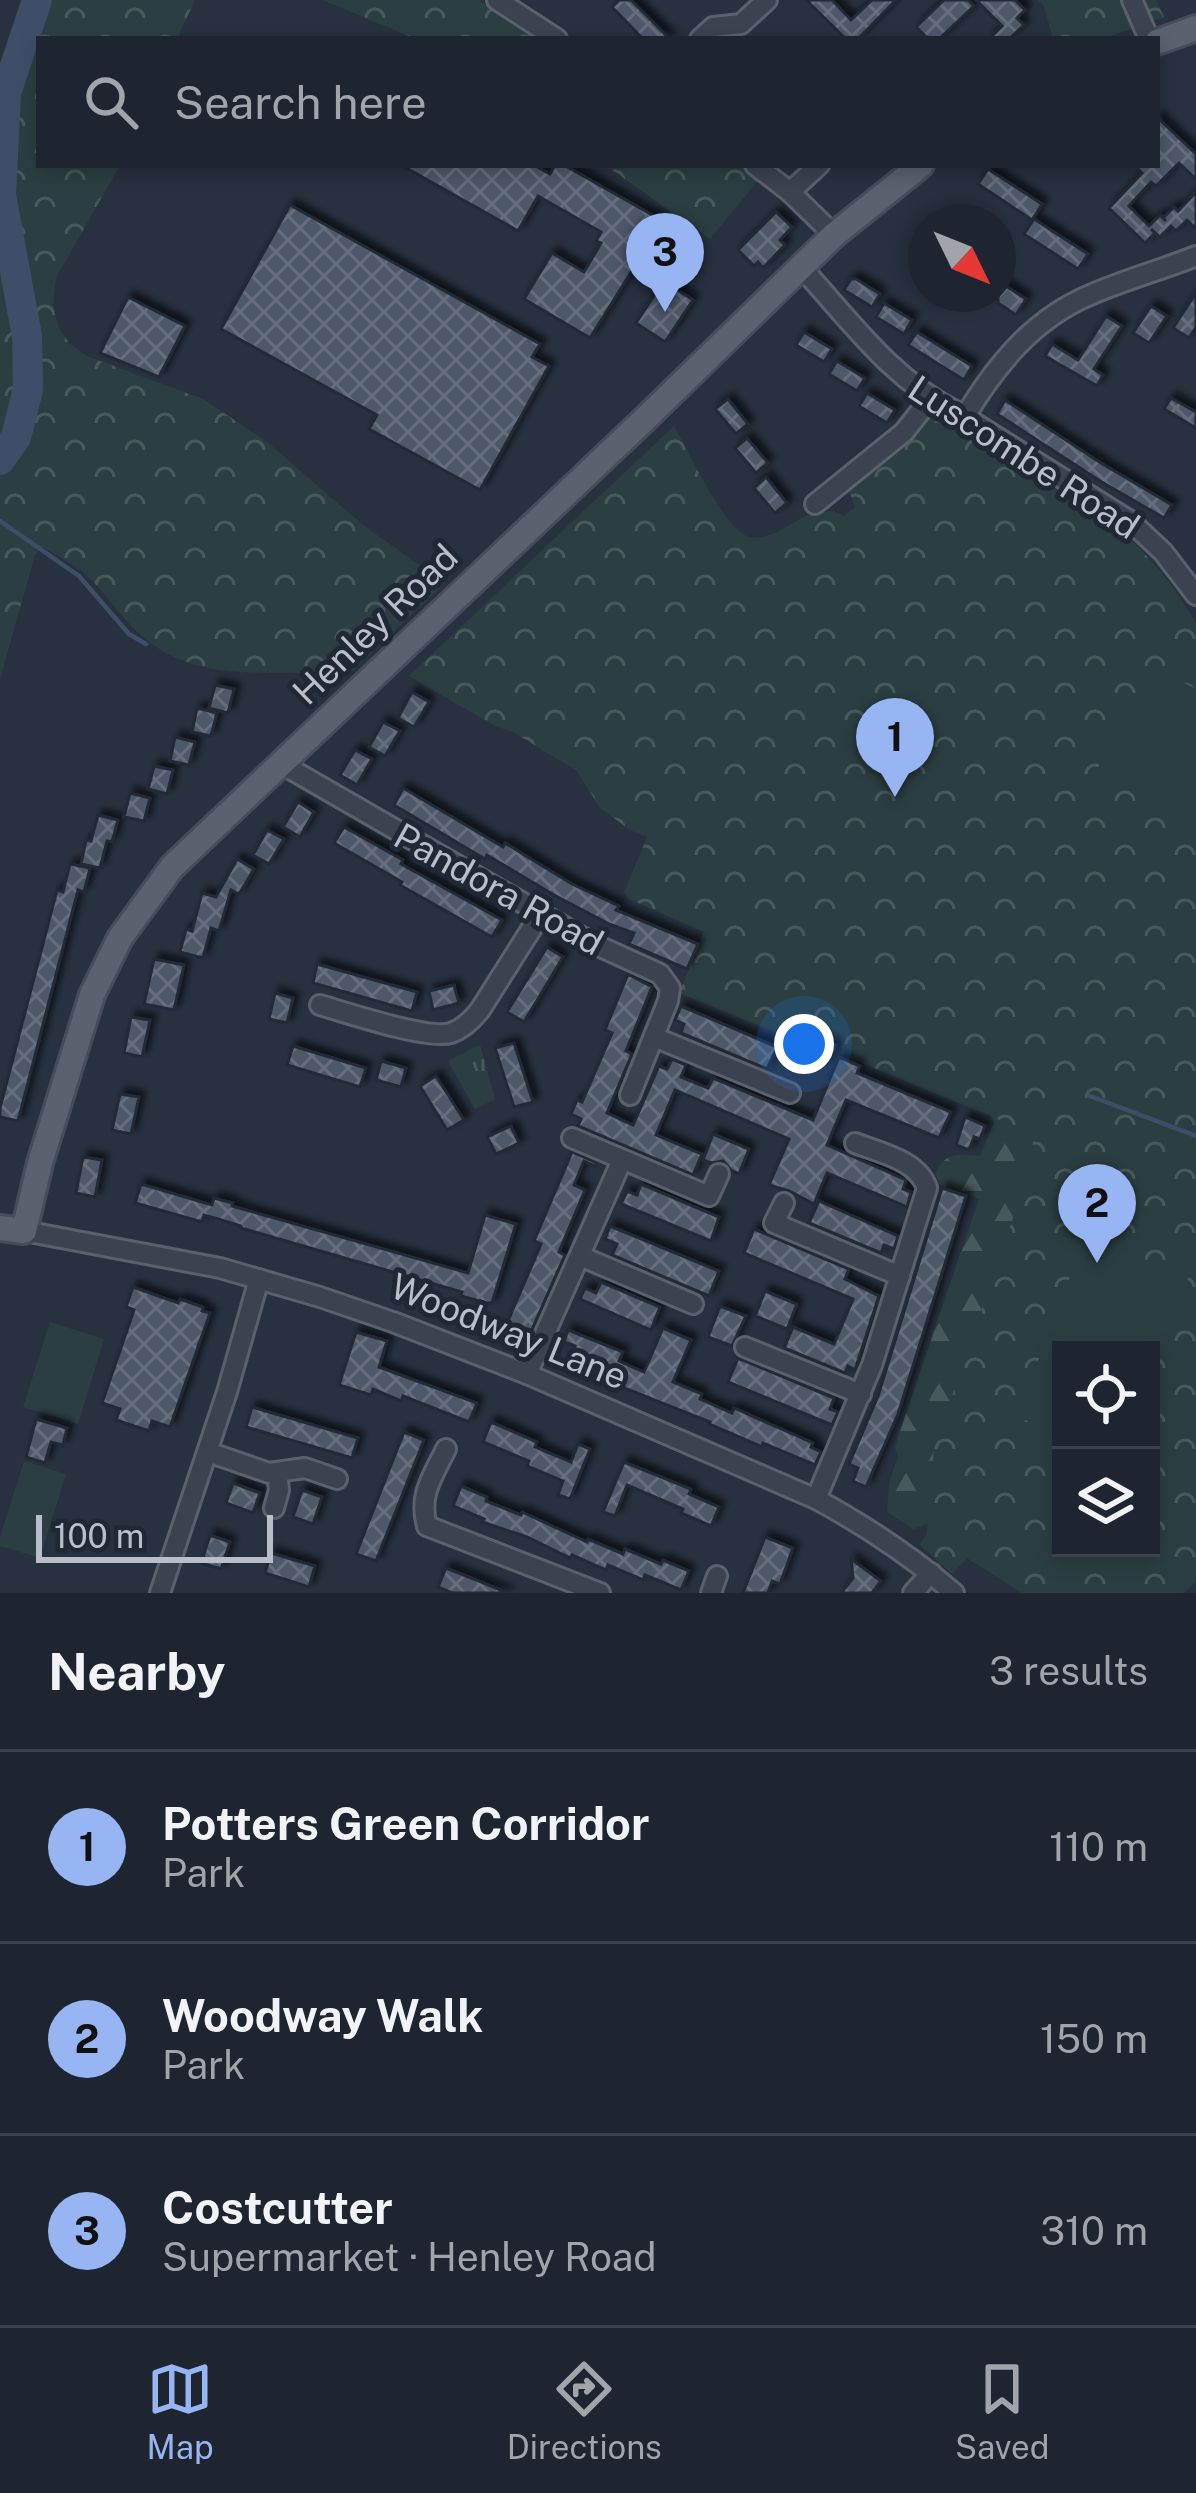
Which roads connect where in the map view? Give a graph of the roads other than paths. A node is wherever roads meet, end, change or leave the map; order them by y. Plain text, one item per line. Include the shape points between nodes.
1 (497, 0) edge
2 (767, 0) edge
3 (1132, 0) edge
4 (1196, 28) edge
5 (552, 36) edge
6 (703, 36) edge
7 (1148, 36) edge
8 (1160, 41) edge
9 (758, 168) edge
10 (817, 168) edge
11 (917, 168) edge
12 (790, 192) junction
13 (834, 235) junction
14 (1196, 256) edge
15 (801, 267) junction
16 (930, 399) junction
17 (964, 418) junction
18 (837, 488) junction
19 (815, 504) dead end
20 (852, 505) dead end
21 (1196, 595) edge
22 (280, 763) junction
23 (542, 912) junction
24 (320, 1006) dead end
25 (654, 1037) junction
26 (790, 1093) dead end
27 (630, 1094) dead end
28 (572, 1138) dead end
29 (855, 1143) dead end
30 (622, 1160) junction
31 (719, 1174) dead end
32 (784, 1203) dead end
33 (12, 1230) edge
34 (580, 1256) junction
35 (900, 1276) junction
36 (260, 1279) junction
37 (693, 1304) dead end
38 (746, 1347) dead end
39 (527, 1374) junction
40 (861, 1394) junction
41 (446, 1449) dead end
42 (208, 1452) junction
43 (277, 1474) junction
44 (337, 1479) dead end
45 (816, 1499) junction
46 (274, 1508) dead end
47 (427, 1526) junction
48 (411, 1543) dead end
49 (931, 1573) junction
50 (160, 1593) edge
51 (600, 1593) edge
52 (913, 1593) edge
53 (954, 1593) edge

1 - 5 street
2 - 6 street via 741,24 713,26
3 - 7 street
4 - 8 main road
9 - 12 street
10 - 12 street
11 - 13 main road, Henley Road
12 - 13 street
13 - 15 main road, Henley Road
14 - 17 street via 1060,310 1017,345
15 - 16 street, Luscombe Road via 883,360
15 - 22 main road, Henley Road
16 - 17 street, Luscombe Road
16 - 18 street
17 - 21 street, Luscombe Road via 1130,521
18 - 19 street
18 - 20 street
22 - 23 street, Pandora Road
22 - 33 main road, Henley Road via 172,867 106,964
23 - 24 street via 480,1010 454,1032 433,1035
23 - 25 street, Pandora Road via 660,974 670,988
25 - 26 street
25 - 27 street, Pandora Road
28 - 30 street
29 - 35 street via 911,1166 926,1181
30 - 31 street via 709,1196
30 - 34 street
32 - 35 street via 774,1223
33 - 36 street, Woodway Lane
34 - 37 street
34 - 39 street
35 - 40 street
36 - 39 street, Woodway Lane
36 - 42 street
38 - 40 street
39 - 45 street, Woodway Lane
40 - 45 street
41 - 47 street via 424,1496
42 - 43 street
42 - 50 street
43 - 44 street via 304,1468
43 - 46 street
45 - 49 street, Woodway Lane
47 - 48 street
47 - 51 street
49 - 52 street
49 - 53 street, Woodway Lane

